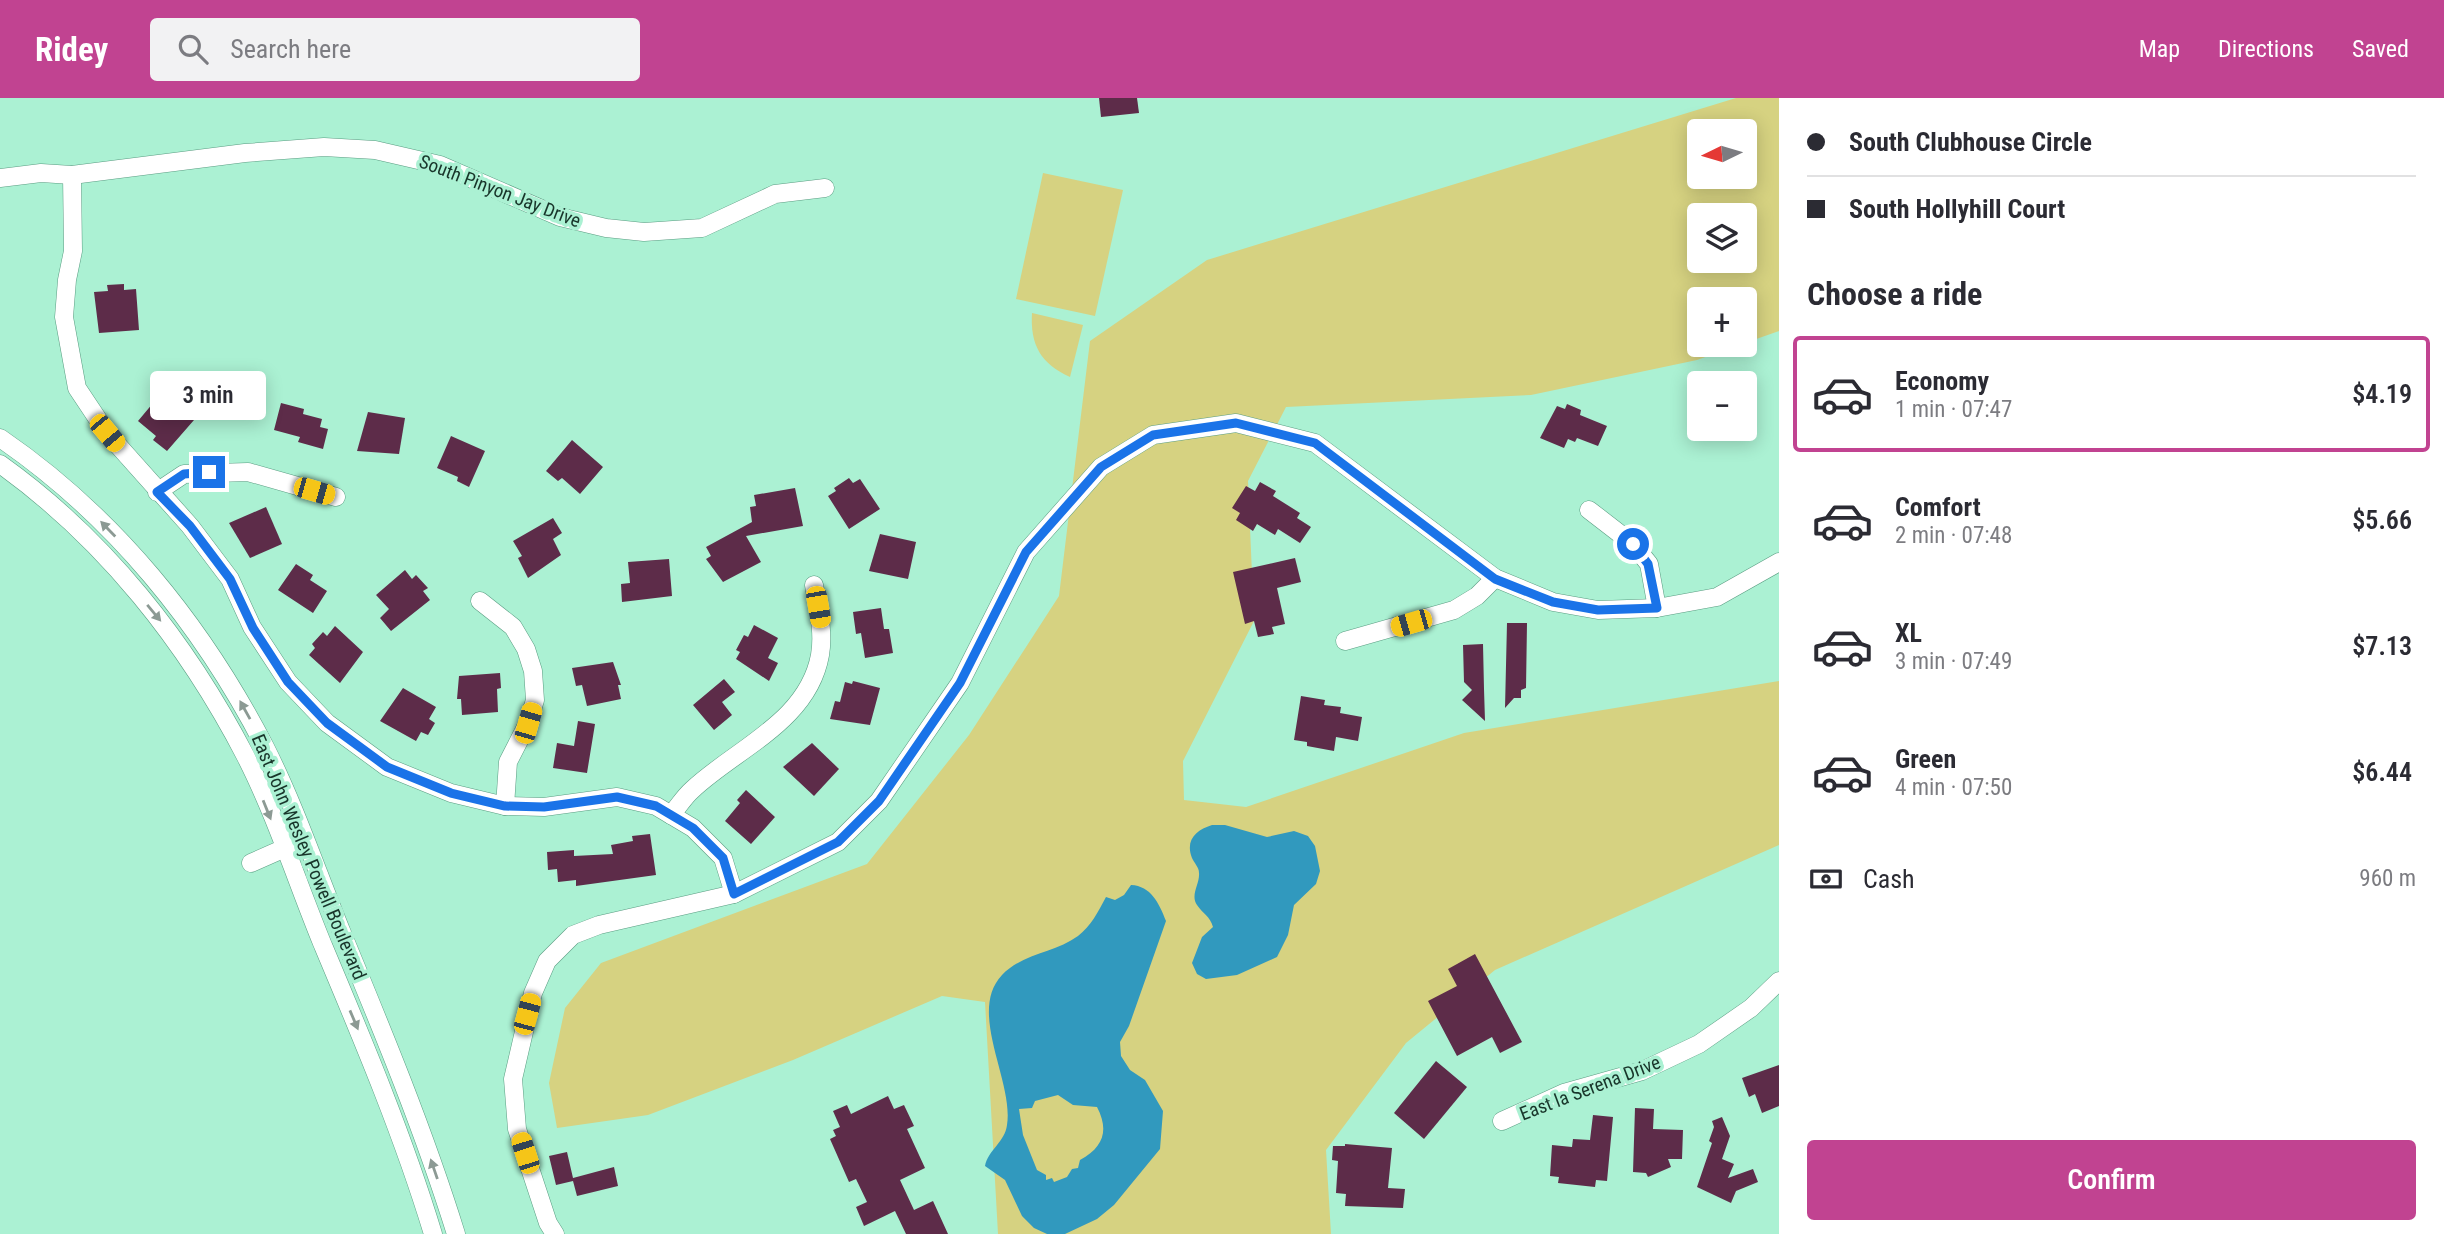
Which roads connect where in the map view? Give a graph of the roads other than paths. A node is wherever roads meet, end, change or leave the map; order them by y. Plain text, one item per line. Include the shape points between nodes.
1 (72, 175) junction
2 (0, 178) edge
3 (825, 188) dead end
4 (0, 438) edge
5 (0, 464) edge
6 (157, 492) junction
7 (336, 497) dead end
8 (1589, 510) dead end
9 (1779, 562) edge
10 (1495, 579) junction
11 (814, 585) dead end
12 (480, 601) dead end
13 (1657, 608) junction
14 (1345, 641) dead end
15 (505, 806) junction
16 (671, 815) junction
17 (303, 840) junction
18 (283, 848) junction
19 (251, 863) dead end
20 (734, 894) junction
21 (1779, 981) edge
22 (1502, 1121) dead end
23 (433, 1234) edge
24 (456, 1234) edge
25 (555, 1234) edge

1 - 2 street, South Pinyon Jay Drive
1 - 3 street, South Pinyon Jay Drive via 245,153 375,150 440,165 560,218 644,232 702,228 775,194
1 - 6 street via 73,251 64,317 77,388 107,433
17 -> 4 street, East John Wesley Powell Boulevard via 267,750 233,688 181,611 74,494
5 -> 18 street, East John Wesley Powell Boulevard via 60,511 163,624 214,699 247,760
6 - 7 street via 184,474 248,472
6 - 15 street via 230,579 253,628 288,682 327,723 387,767 451,793
8 - 13 street via 1633,544 1648,564
9 - 13 street via 1717,597
10 - 13 street via 1553,602 1598,610
10 - 14 street via 1454,610
10 - 20 street via 1315,443 1236,423 1153,435 1101,467 1026,552 960,683 879,801 838,842
11 - 16 street via 822,628 820,657 807,687 783,719 691,791
12 - 15 street via 513,627 533,671 535,700 508,762
15 - 16 street via 544,807 617,797 656,806
16 - 20 street via 693,828 723,858
17 - 18 street
24 -> 17 street, East John Wesley Powell Boulevard via 397,1066
18 - 19 street
18 -> 23 street, East John Wesley Powell Boulevard via 377,1074
20 - 25 street via 599,925 573,935 547,961 533,993 513,1079 517,1129
21 - 22 street, East la Serena Drive via 1751,1008 1699,1044 1642,1071 1564,1093

